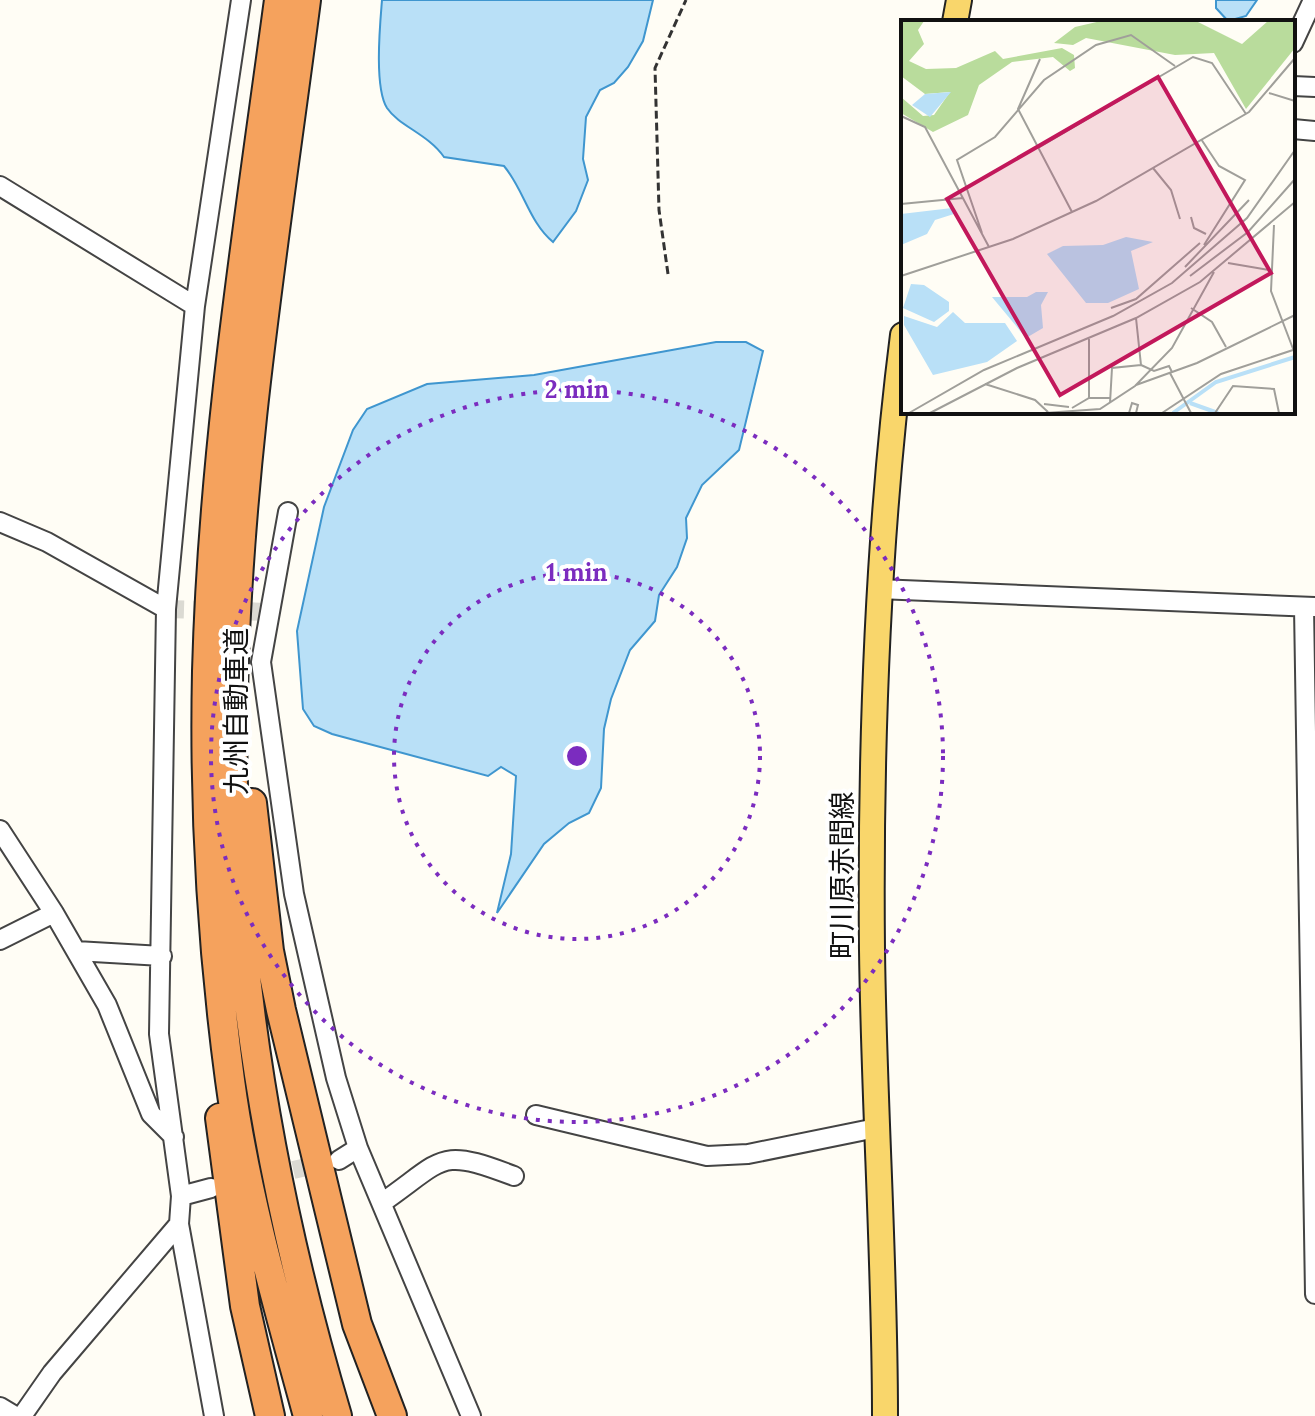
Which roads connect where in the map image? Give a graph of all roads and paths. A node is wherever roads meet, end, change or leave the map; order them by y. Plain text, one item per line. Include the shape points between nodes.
1 (241, 0) edge
2 (279, 0) edge
3 (306, 0) edge
4 (686, 0) edge
5 (959, 0) edge
6 (1313, 0) edge
7 (955, 20) edge
8 (1295, 39) edge
9 (1295, 86) edge
10 (1315, 87) edge
11 (1295, 129) edge
12 (1315, 131) edge
13 (0, 186) edge
14 (668, 274) dead end
15 (195, 306) junction
16 (901, 355) edge
17 (288, 512) dead end
18 (0, 522) edge
19 (239, 563) junction
20 (878, 589) junction
21 (1310, 607) edge
22 (166, 609) junction
23 (0, 830) edge
24 (54, 913) junction
25 (0, 940) edge
26 (76, 951) junction
27 (162, 956) junction
28 (221, 1002) junction
29 (536, 1115) dead end
30 (876, 1128) junction
31 (174, 1137) junction
32 (358, 1148) junction
33 (339, 1160) tunnel mouth
34 (514, 1176) dead end
35 (211, 1188) dead end
36 (181, 1196) junction
37 (383, 1202) junction
38 (179, 1224) junction
39 (1315, 1294) edge
40 (0, 1407) edge
41 (15, 1416) edge
42 (22, 1416) edge
43 (214, 1416) edge
44 (270, 1416) edge
45 (308, 1416) edge
46 (337, 1416) edge
47 (392, 1416) edge
48 (471, 1416) edge
49 (885, 1416) edge

1 - 15 street
2 - 28 highway, 九州自動車道 via 230,372 207,672 210,881
3 - 19 highway, 九州自動車道 via 261,332
4 - 14 path via 655,68 659,210
5 - 7 main road
6 - 8 street
9 - 10 street
11 - 12 street
13 - 15 street
15 - 22 street
16 - 20 main road, 町川原赤間線
17 - 32 street via 261,662 265,704 313,986
18 - 22 street via 47,542
19 - 46 highway, 九州自動車道 via 233,696 244,976 277,1187
19 - 47 highway via 249,771 269,951 357,1324
20 - 21 street
20 - 30 main road, 町川原赤間線 via 871,806
21 - 39 street
22 - 27 street
23 - 24 street
24 - 25 street
24 - 26 street
26 - 27 street
26 - 31 street via 107,1005 151,1114
27 - 31 street via 159,1034
28 - 44 highway via 216,1083 223,1145 245,1306
28 - 45 highway, 九州自動車道 via 230,1084 253,1196
29 - 30 street via 707,1156 748,1154
30 - 49 main road, 町川原赤間線
31 - 36 street
32 - 33 street
32 - 37 street
34 - 37 street via 451,1158
35 - 36 street
36 - 38 street
37 - 48 street
38 - 42 street via 120,1289
38 - 43 street
40 - 41 street

